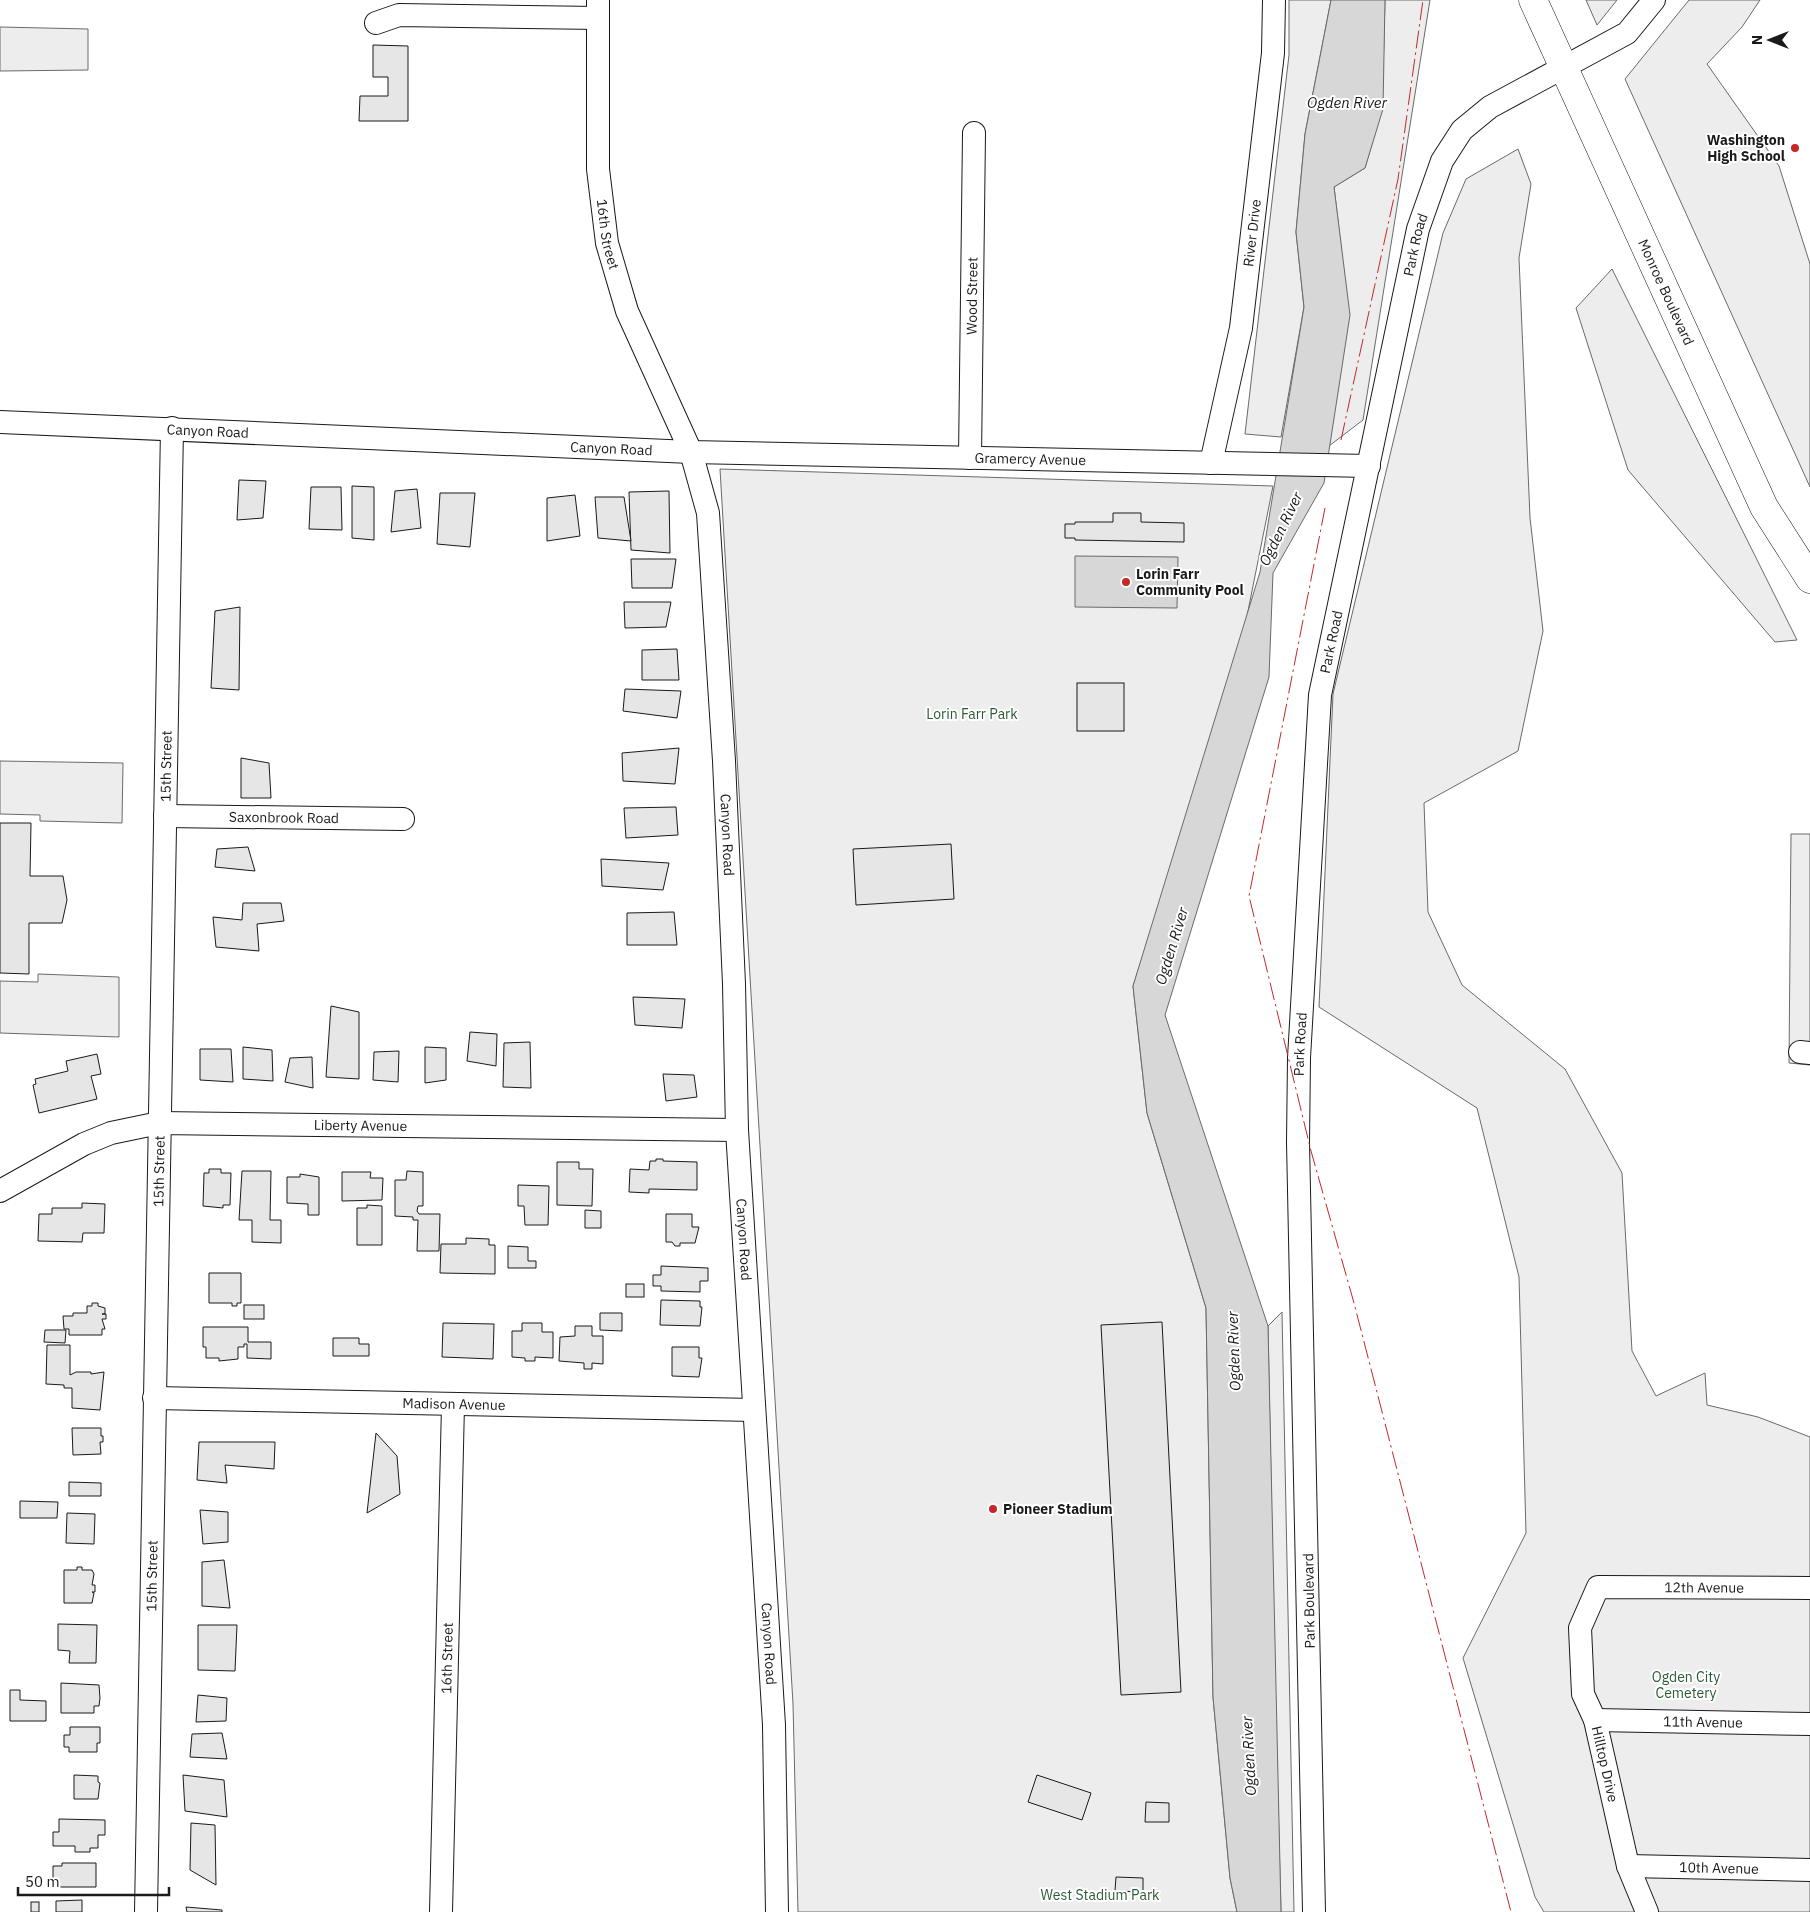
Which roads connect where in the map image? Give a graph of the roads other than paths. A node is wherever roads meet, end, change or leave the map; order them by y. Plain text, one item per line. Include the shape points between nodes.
1 (1274, 0) edge
2 (1533, 0) edge
3 (1654, 0) edge
4 (598, 9) edge
5 (376, 23) dead end
6 (1565, 68) junction
7 (974, 133) dead end
8 (0, 422) edge
9 (172, 428) junction
10 (692, 452) junction
11 (970, 458) junction
12 (1211, 463) junction
13 (1369, 466) junction
14 (1810, 579) edge
15 (165, 816) junction
16 (403, 819) dead end
17 (159, 1123) junction
18 (737, 1130) junction
19 (0, 1190) edge
20 (1301, 1290) joint
21 (154, 1398) junction
22 (453, 1405) junction
23 (754, 1410) junction
24 (1598, 1587) joint
25 (1810, 1588) edge
26 (1595, 1720) junction
27 (1810, 1724) edge
28 (1628, 1866) junction
29 (1810, 1870) edge
30 (146, 1912) edge
31 (441, 1912) edge
32 (777, 1912) edge
33 (1314, 1912) edge
34 (1647, 1912) edge

1 - 12 street, River Drive via 1273,52 1241,328
2 - 6 main road, Monroe Boulevard
3 - 6 street, Park Road via 1627,33
4 - 5 street via 399,15
4 - 10 street, 16th Street via 598,169 607,243 628,310
6 - 13 street, Park Road via 1490,107 1462,130 1442,161 1418,230
6 - 14 main road, Monroe Boulevard via 1764,507
7 - 11 street, Wood Street
8 - 9 street, Canyon Road
9 - 10 street, Canyon Road
9 - 15 street, 15th Street
10 - 11 street, Gramercy Avenue
10 - 18 street, Canyon Road via 708,513 724,771
11 - 12 street, Gramercy Avenue
12 - 13 street, Gramercy Avenue
13 - 20 street, Park Road via 1320,695 1299,1058
15 - 16 street, Saxonbrook Road
15 - 17 street, 15th Street
17 - 18 street, Liberty Avenue
17 - 19 street, Liberty Avenue via 111,1133 84,1144
17 - 21 street, 15th Street
18 - 23 street, Canyon Road
20 - 33 street, Park Boulevard
21 - 22 street, Madison Avenue
21 - 30 street, 15th Street
22 - 23 street, Madison Avenue
22 - 31 street, 16th Street
23 - 32 street, Canyon Road via 774,1725
24 - 25 street, 12th Avenue
24 - 26 street, Hilltop Drive via 1580,1628 1582,1694
26 - 27 street, 11th Avenue
26 - 28 street, Hilltop Drive
28 - 29 street, 10th Avenue
28 - 34 street, Hilltop Drive

